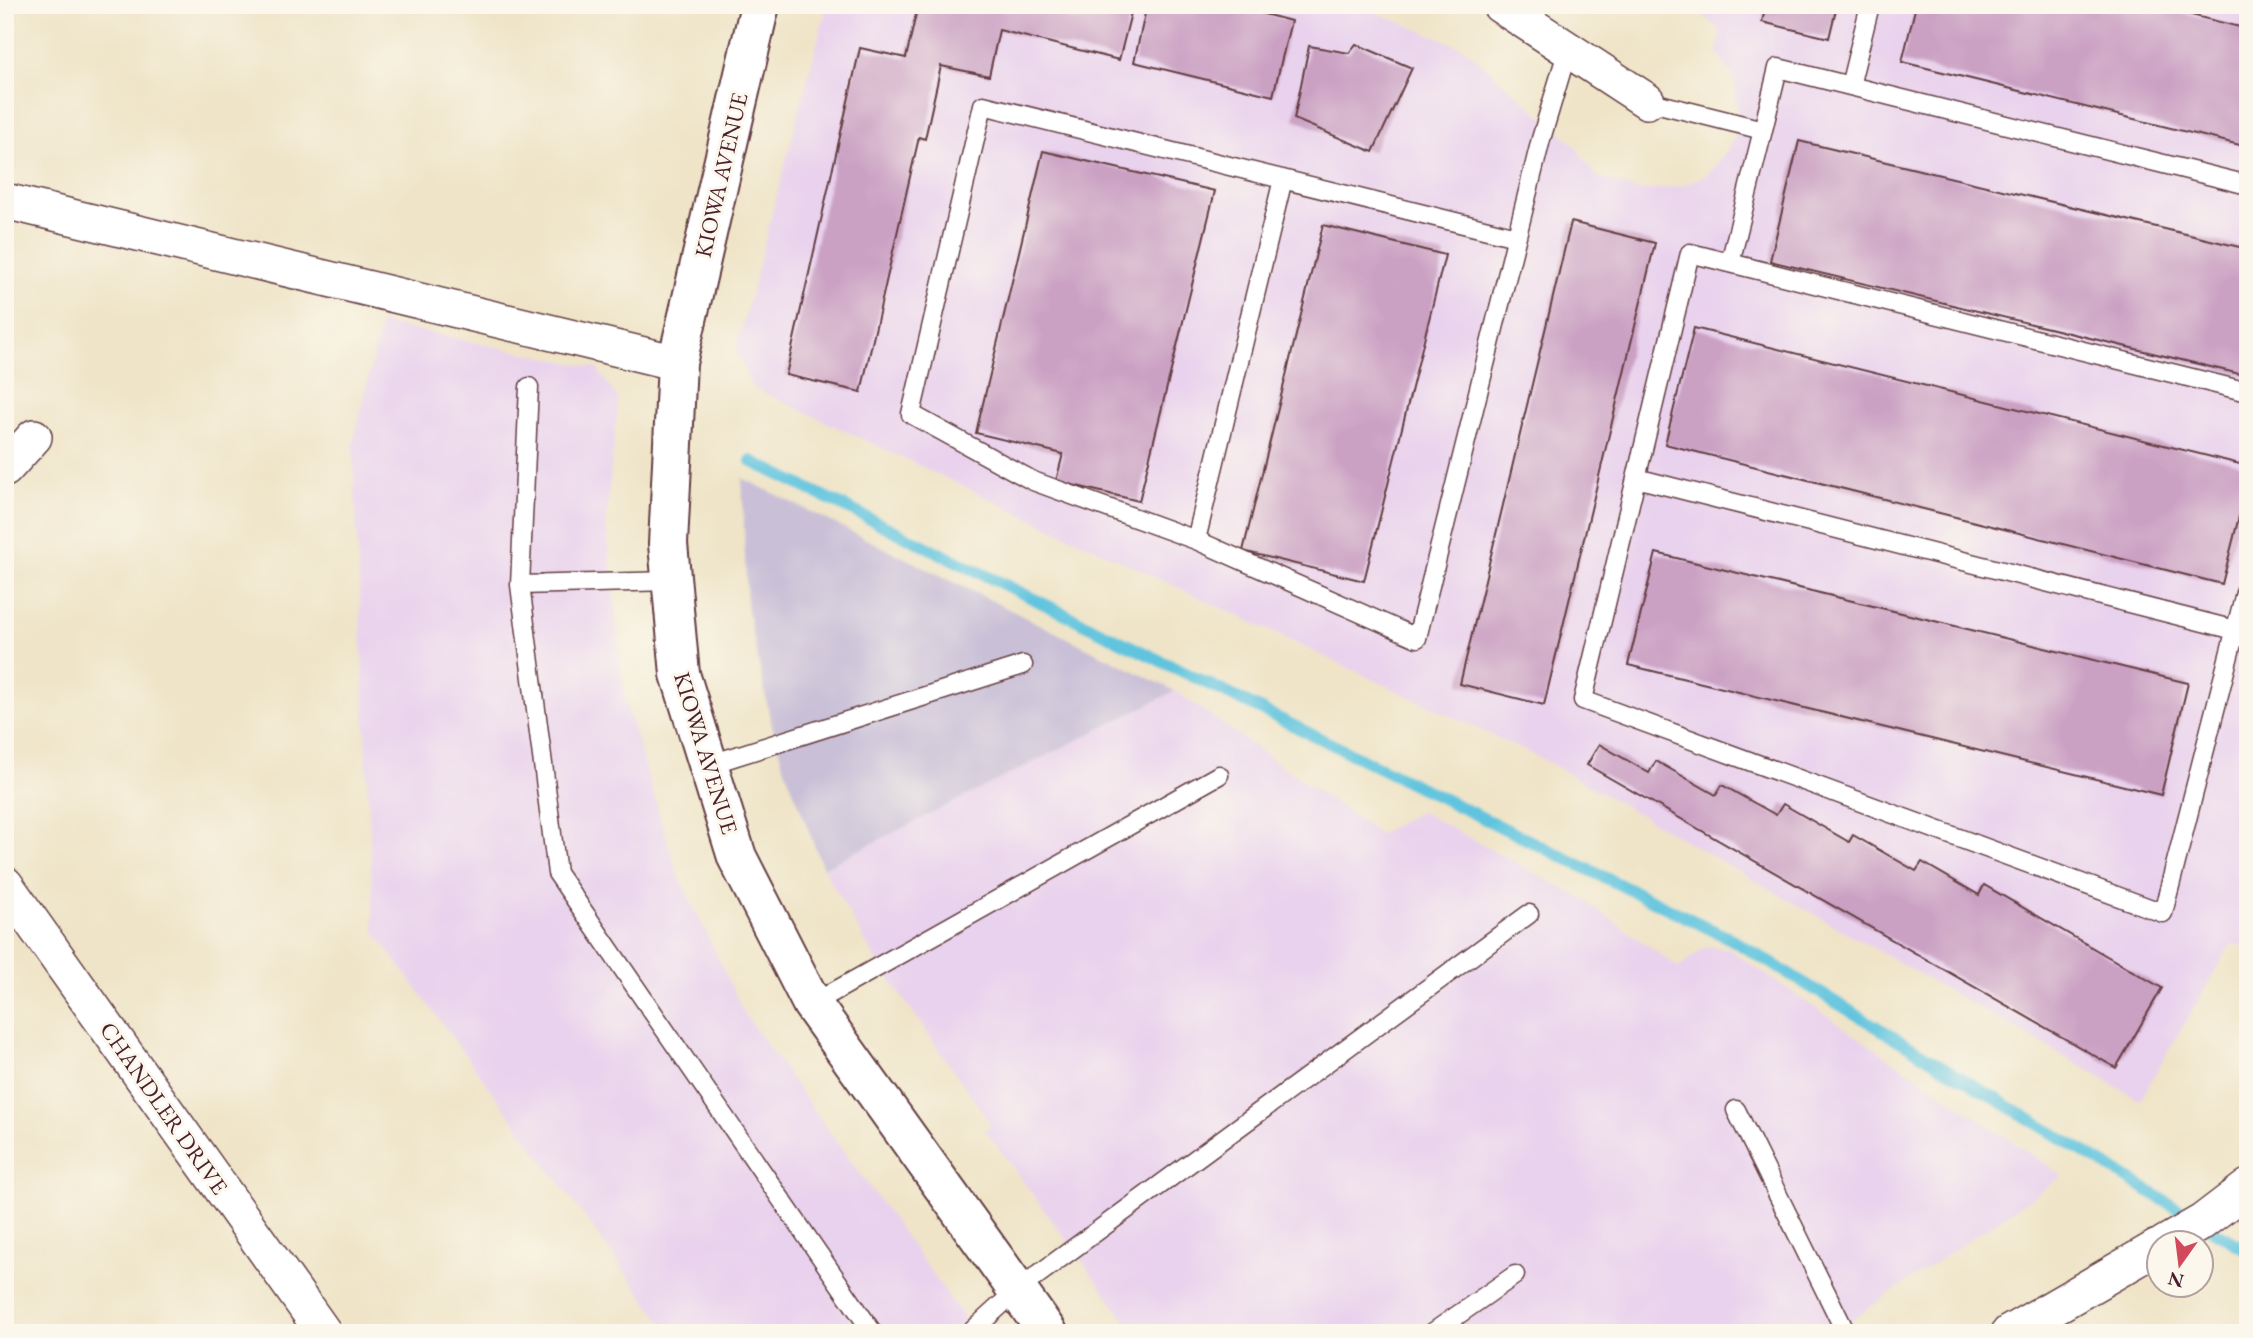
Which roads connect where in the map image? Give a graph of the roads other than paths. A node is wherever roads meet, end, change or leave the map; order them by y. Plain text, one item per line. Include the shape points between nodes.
1 (761, 5) edge
2 (1500, 5) edge
3 (1870, 5) edge
4 (1568, 49) junction
5 (1850, 86) junction
6 (1647, 101) joint
7 (1763, 130) junction
8 (1283, 178) junction
9 (2248, 185) edge
10 (5, 201) edge
11 (1516, 237) junction
12 (1730, 263) junction
13 (677, 363) junction
14 (529, 387) dead end
15 (2248, 392) edge
16 (34, 437) dead end
17 (5, 469) edge
18 (1636, 478) junction
19 (1196, 540) junction
20 (671, 580) junction
21 (2248, 580) edge
22 (520, 585) junction
23 (2235, 630) junction
24 (1023, 665) dead end
25 (708, 765) junction
26 (1219, 775) dead end
27 (5, 884) edge
28 (1529, 914) dead end
29 (812, 1004) junction
30 (1735, 1110) dead end
31 (2248, 1187) edge
32 (2189, 1230) edge
33 (2144, 1255) edge
34 (1515, 1275) dead end
35 (1017, 1290) junction
36 (324, 1333) edge
37 (873, 1333) edge
38 (970, 1333) edge
39 (1048, 1333) edge
40 (1432, 1333) edge
41 (1846, 1333) edge
42 (2009, 1333) edge

1 - 13 street, KIOWA AVENUE
2 - 4 street
3 - 5 lane
4 - 6 street
4 - 11 lane
5 - 7 lane via 1778,68
5 - 9 lane
6 - 7 lane
7 - 12 lane
8 - 11 lane
8 - 19 lane
8 - 19 lane via 983,104 911,414 1033,481
10 - 13 street
11 - 19 lane via 1417,638
12 - 15 lane
12 - 18 lane via 1690,253
13 - 20 street, KIOWA AVENUE via 668,544
14 - 22 lane
16 - 17 street
18 - 23 lane
18 - 23 lane via 1583,700 2163,913
20 - 22 lane
20 - 25 street, KIOWA AVENUE via 680,674
21 - 23 lane
22 - 37 lane via 557,873
24 - 25 lane
25 - 29 street, KIOWA AVENUE via 737,857
26 - 29 lane
27 - 36 street, CHANDLER DRIVE
28 - 35 lane
29 - 35 street, KIOWA AVENUE
30 - 41 lane
31 - 32 street
33 - 42 street
34 - 40 lane
35 - 38 lane
35 - 39 street, KIOWA AVENUE

